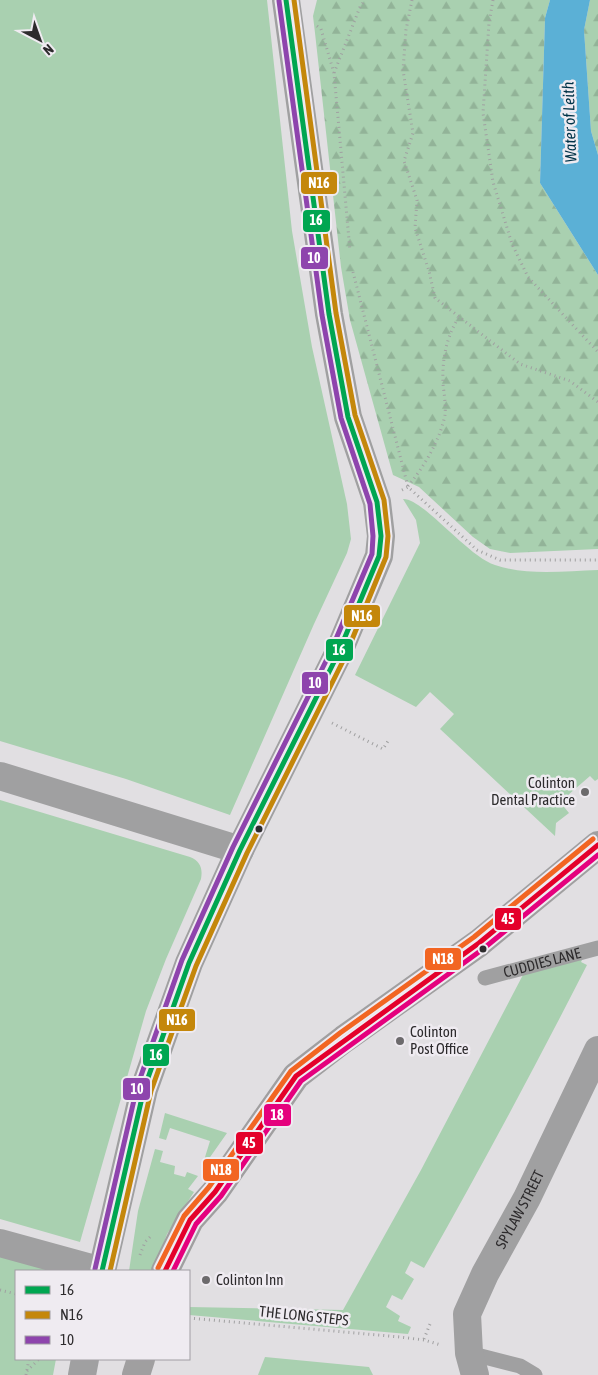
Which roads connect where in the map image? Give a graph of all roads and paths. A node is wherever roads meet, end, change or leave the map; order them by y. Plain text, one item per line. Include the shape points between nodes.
1 (365, 0) edge
2 (412, 0) edge
3 (493, 0) edge
4 (287, 12) edge
5 (334, 73) junction
6 (351, 256) dead end
7 (352, 266) dead end
8 (458, 317) junction
9 (598, 352) edge
10 (598, 402) edge
11 (408, 487) junction
12 (377, 502) junction
13 (598, 560) edge
14 (310, 712) junction
15 (388, 741) dead end
16 (0, 776) edge
17 (598, 845) edge
18 (240, 850) junction
19 (598, 948) edge
20 (485, 978) dead end
21 (598, 1050) edge
22 (0, 1243) edge
23 (98, 1270) edge
24 (102, 1270) edge
25 (165, 1270) edge
26 (0, 1290) edge
27 (15, 1294) edge
28 (190, 1318) edge
29 (430, 1324) dead end
30 (416, 1339) dead end
31 (424, 1340) dead end
32 (29, 1360) edge
33 (38, 1360) edge
34 (85, 1360) edge
35 (141, 1360) edge
36 (472, 1364) edge
37 (26, 1373) edge
38 (82, 1375) edge
39 (136, 1375) edge
40 (535, 1375) edge

1 - 5 path
2 - 8 path via 403,70 413,133 404,161 417,200 415,228 435,298
3 - 9 path via 483,113 493,182 512,244 528,277
4 - 5 path via 320,28
4 - 12 street via 329,314 348,417
5 - 6 path
7 - 11 path
8 - 10 path via 520,364 570,381
8 - 11 path via 447,338 443,373 445,414 433,447
11 - 12 path
11 - 13 path via 477,550 500,560
12 - 14 street via 379,556
14 - 15 path via 383,749
14 - 18 street
16 - 18 street
17 - 25 main road via 479,943 296,1076 215,1192 190,1220
18 - 24 street via 190,963 144,1089
19 - 20 lane, CUDDIES LANE
21 - 36 street, SPYLAW STREET via 467,1314
22 - 23 street
26 - 27 path
28 - 30 path, THE LONG STEPS
29 - 31 path
32 - 37 path
33 - 37 path
34 - 38 street
35 - 39 main road
36 - 40 lane via 520,1366

